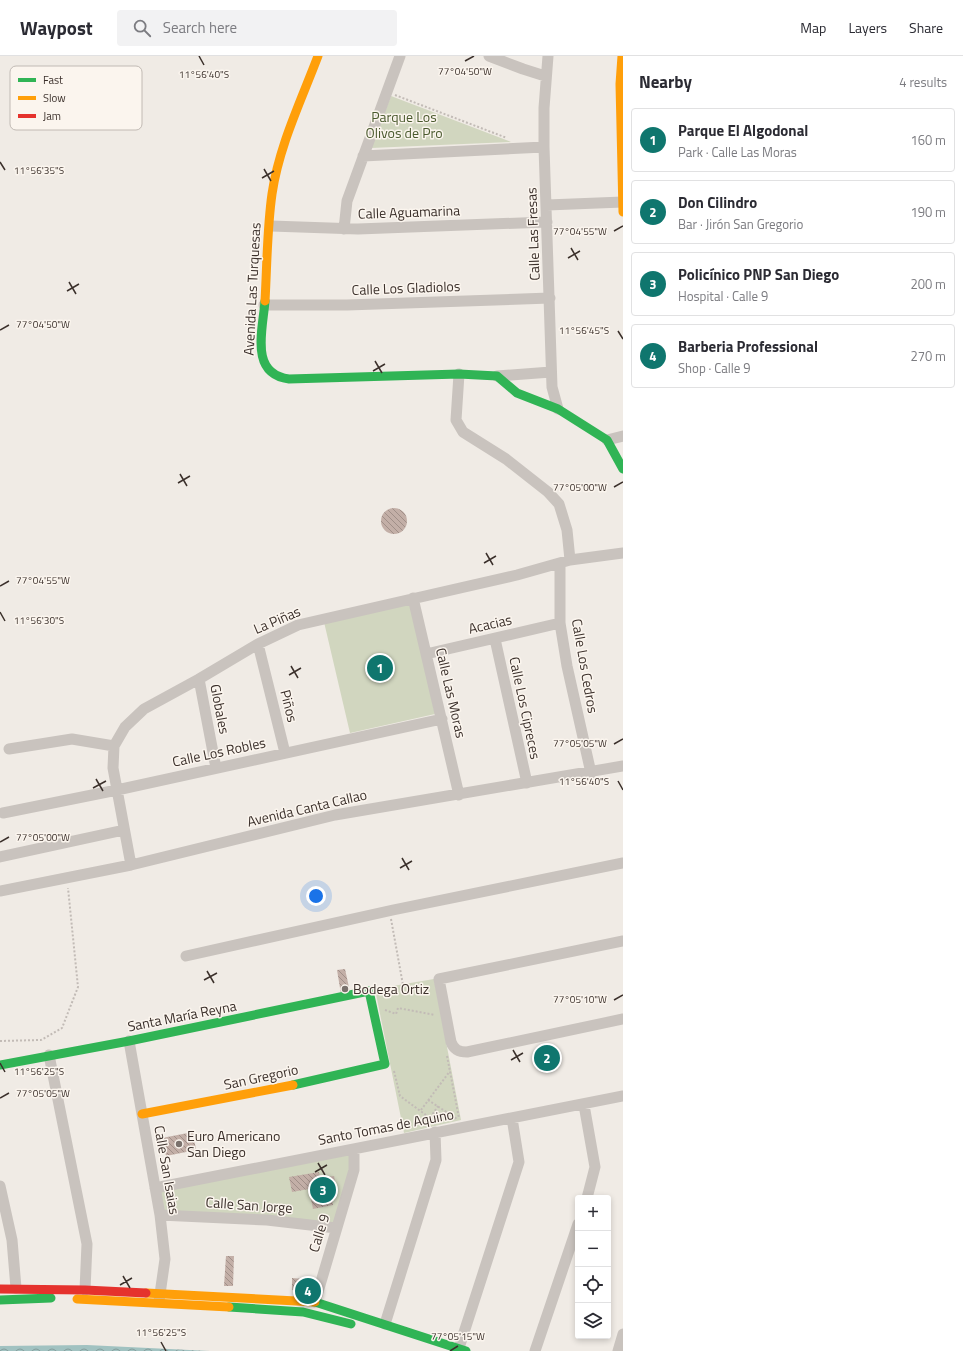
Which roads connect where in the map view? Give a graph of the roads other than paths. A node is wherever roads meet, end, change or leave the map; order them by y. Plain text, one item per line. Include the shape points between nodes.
1 (318, 56) edge
2 (400, 56) edge
3 (489, 56) edge
4 (548, 56) edge
5 (622, 56) edge
6 (545, 76) junction
7 (544, 147) junction
8 (363, 156) junction
9 (622, 202) edge
10 (547, 205) junction
11 (623, 212) edge
12 (547, 222) junction
13 (271, 226) junction
14 (344, 229) junction
15 (550, 298) junction
16 (264, 305) junction
17 (551, 372) junction
18 (459, 374) junction
19 (496, 376) junction
20 (558, 409) junction
21 (623, 436) edge
22 (607, 440) junction
23 (623, 469) edge
24 (623, 552) edge
25 (565, 562) junction
26 (413, 598) junction
27 (560, 624) junction
28 (495, 639) junction
29 (258, 644) junction
30 (426, 654) junction
31 (199, 679) junction
32 (442, 719) junction
33 (114, 746) junction
34 (9, 749) dead end
35 (285, 753) junction
36 (623, 766) edge
37 (216, 768) junction
38 (591, 773) junction
39 (527, 783) junction
40 (118, 790) junction
41 (459, 795) junction
42 (3, 813) dead end
43 (124, 830) junction
44 (0, 857) edge
45 (623, 863) edge
46 (131, 865) junction
47 (0, 891) edge
48 (623, 942) edge
49 (186, 956) dead end
50 (623, 1019) edge
51 (130, 1041) junction
52 (49, 1056) junction
53 (385, 1064) joint
54 (0, 1065) edge
55 (623, 1096) edge
56 (584, 1105) junction
57 (142, 1114) junction
58 (512, 1118) junction
59 (435, 1132) junction
60 (354, 1149) junction
61 (0, 1186) edge
62 (155, 1188) junction
63 (588, 1195) edge
64 (160, 1215) junction
65 (336, 1228) junction
66 (576, 1231) edge
67 (16, 1288) junction
68 (0, 1289) edge
69 (85, 1290) junction
70 (160, 1299) junction
71 (0, 1300) edge
72 (314, 1302) junction
73 (385, 1324) junction
74 (623, 1334) edge
75 (391, 1337) dead end
76 (461, 1350) edge
77 (535, 1351) edge
78 (618, 1351) edge

1 - 13 street, Avenida Las Turquesas via 281,152 272,195
2 - 8 street
3 - 6 street
4 - 6 street, Calle Las Fresas
5 - 9 street
6 - 7 street, Calle Las Fresas
7 - 8 street
7 - 10 street, Calle Las Fresas
8 - 14 street via 347,201
9 - 10 street
9 - 11 street
10 - 12 street, Calle Las Fresas
12 - 14 street, Calle Aguamarina
12 - 15 street, Calle Las Fresas
13 - 14 street, Calle Aguamarina
13 - 16 street, Avenida Las Turquesas
15 - 16 street, Calle Los Gladiolos
15 - 17 street, Calle Las Fresas
16 - 18 street, Avenida Las Turquesas via 261,357 273,376 281,378
17 - 19 street, Avenida Las Turquesas
17 - 20 street, Calle Las Fresas via 553,397
18 - 19 street, Avenida Las Turquesas
18 - 25 street, Calle Los Cedros via 456,420 458,427 506,459 548,492 559,504 568,530
19 - 20 street via 517,393
20 - 22 street
21 - 22 street
22 - 23 street
24 - 25 street, La Piñas
25 - 26 street, La Piñas
25 - 27 street, Calle Los Cedros
26 - 29 street, La Piñas via 298,625
26 - 30 street, Calle Las Moras
27 - 28 street, Acacias
27 - 38 street, Calle Los Cedros
28 - 30 street, Acacias
28 - 39 street, Calle Los Cipreces
29 - 31 street, La Piñas
29 - 35 street, Piños
30 - 32 street, Calle Las Moras
31 - 33 street, La Piñas via 144,708 125,727
31 - 37 street, Globales
32 - 35 street, Calle Los Robles
32 - 41 street, Calle Las Moras
33 - 34 street via 72,739
33 - 40 street, La Piñas via 113,768
35 - 37 street, Calle Los Robles
36 - 38 street, Avenida Canta Callao
37 - 40 street, Calle Los Robles
38 - 39 street, Avenida Canta Callao
39 - 41 street, Avenida Canta Callao
40 - 42 street, Calle Los Robles
40 - 43 street, La Piñas
41 - 46 street, Avenida Canta Callao via 335,815
43 - 44 street
43 - 46 street, La Piñas
45 - 49 street
46 - 47 street, Avenida Canta Callao
48 - 50 street via 439,979 451,1042 455,1048 467,1052
51 - 52 street, Santa María Reyna
51 - 53 street, Santa María Reyna via 369,991
51 - 57 street, Calle San Isaias
52 - 54 street, Santa María Reyna
52 - 69 street via 87,1244
53 - 57 street, San Gregorio
55 - 56 street, Santo Tomas de Aquino
56 - 58 street, Santo Tomas de Aquino
56 - 63 street via 595,1167
57 - 62 street, Calle San Isaias
58 - 59 street, Santo Tomas de Aquino
58 - 76 street via 519,1162
59 - 60 street, Santo Tomas de Aquino
59 - 73 street via 436,1160
60 - 62 street, Santo Tomas de Aquino
60 - 65 street, Calle 9 via 354,1170
61 - 67 street via 12,1240
62 - 64 street, Calle San Isaias
64 - 65 street, Calle San Jorge via 267,1220
64 - 70 street, Calle San Isaias via 165,1259
65 - 72 street, Calle 9
66 - 77 street
67 - 68 street
67 - 69 street
69 - 70 street
70 - 71 street
70 - 72 street
70 - 75 street via 303,1312
72 - 73 street
73 - 76 street
74 - 78 street

